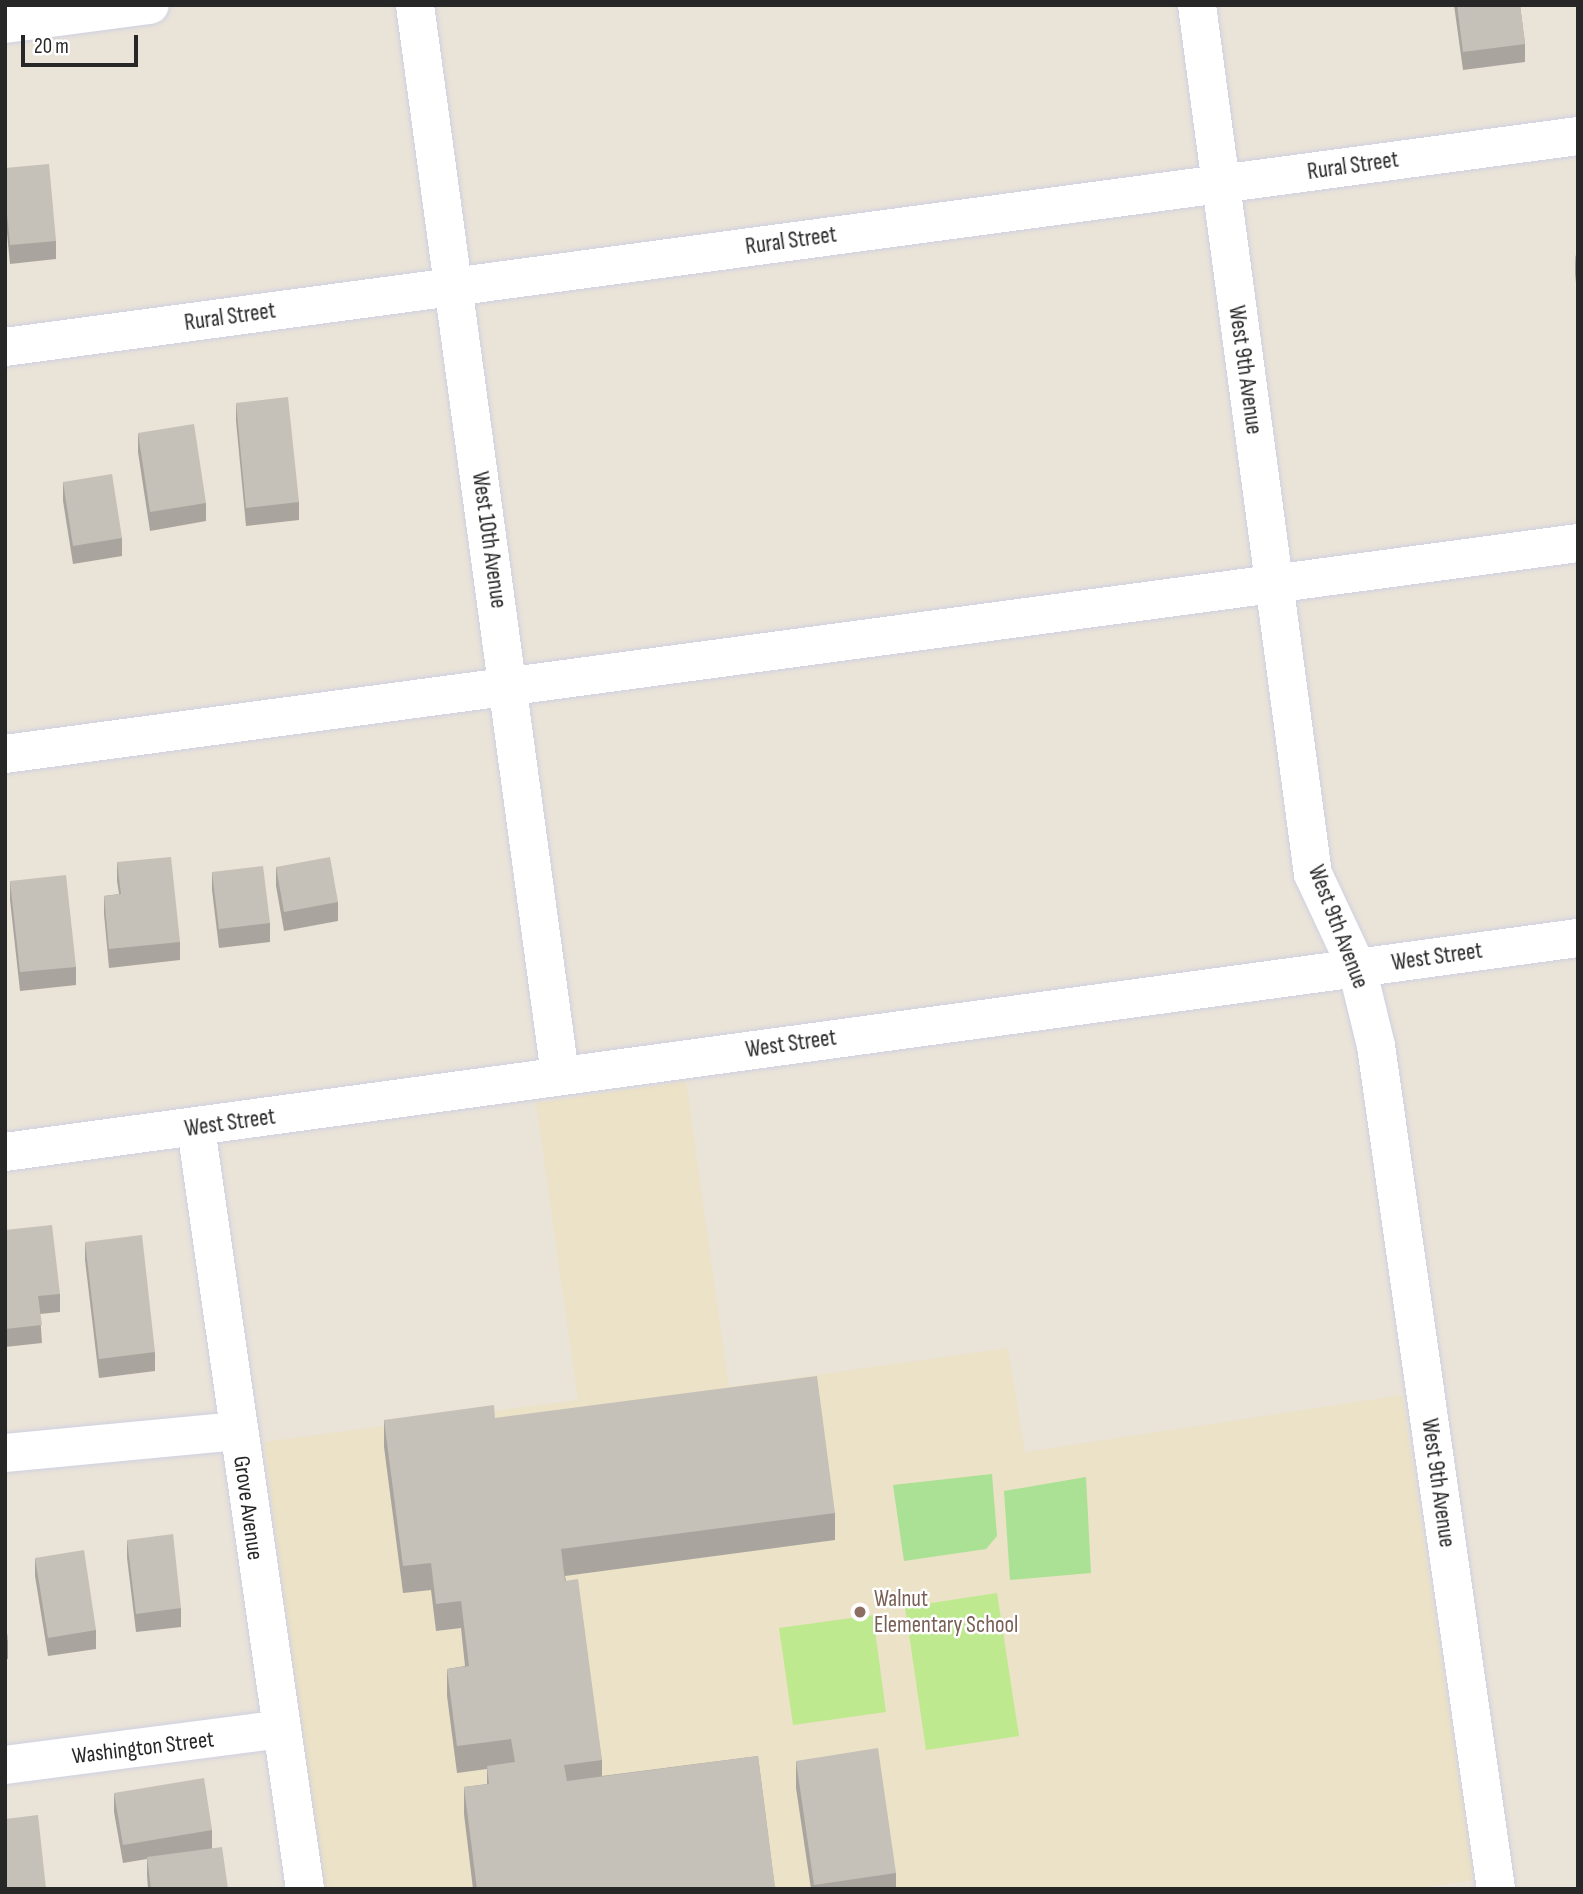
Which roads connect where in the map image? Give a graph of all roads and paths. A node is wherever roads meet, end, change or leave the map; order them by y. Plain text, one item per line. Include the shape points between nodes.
1 (150, 5) edge
2 (415, 5) edge
3 (1197, 5) edge
4 (5, 23) edge
5 (1578, 136) edge
6 (1221, 183) junction
7 (455, 286) junction
8 (5, 347) edge
9 (1578, 543) edge
10 (1274, 585) junction
11 (508, 687) junction
12 (5, 754) edge
13 (1578, 938) edge
14 (1357, 968) junction
15 (560, 1075) junction
16 (195, 1128) junction
17 (5, 1152) edge
18 (237, 1431) junction
19 (5, 1453) edge
20 (281, 1729) junction
21 (5, 1765) edge
22 (304, 1889) edge
23 (1496, 1889) edge

1 - 4 street
2 - 7 street, West 10th Avenue
3 - 6 street, West 9th Avenue
5 - 6 street, Rural Street
6 - 7 street, Rural Street
6 - 10 street, West 9th Avenue
7 - 8 street, Rural Street
7 - 11 street, West 10th Avenue
9 - 10 street
10 - 11 street
10 - 14 street, West 9th Avenue via 1313,874
11 - 12 street
11 - 15 street, West 10th Avenue
13 - 14 street, West Street
14 - 15 street, West Street
14 - 23 street, West 9th Avenue via 1376,1046
15 - 16 street, West Street
16 - 17 street, West Street
16 - 18 street, Grove Avenue
18 - 19 street
18 - 20 street, Grove Avenue
20 - 21 street, Washington Street
20 - 22 street, Grove Avenue

